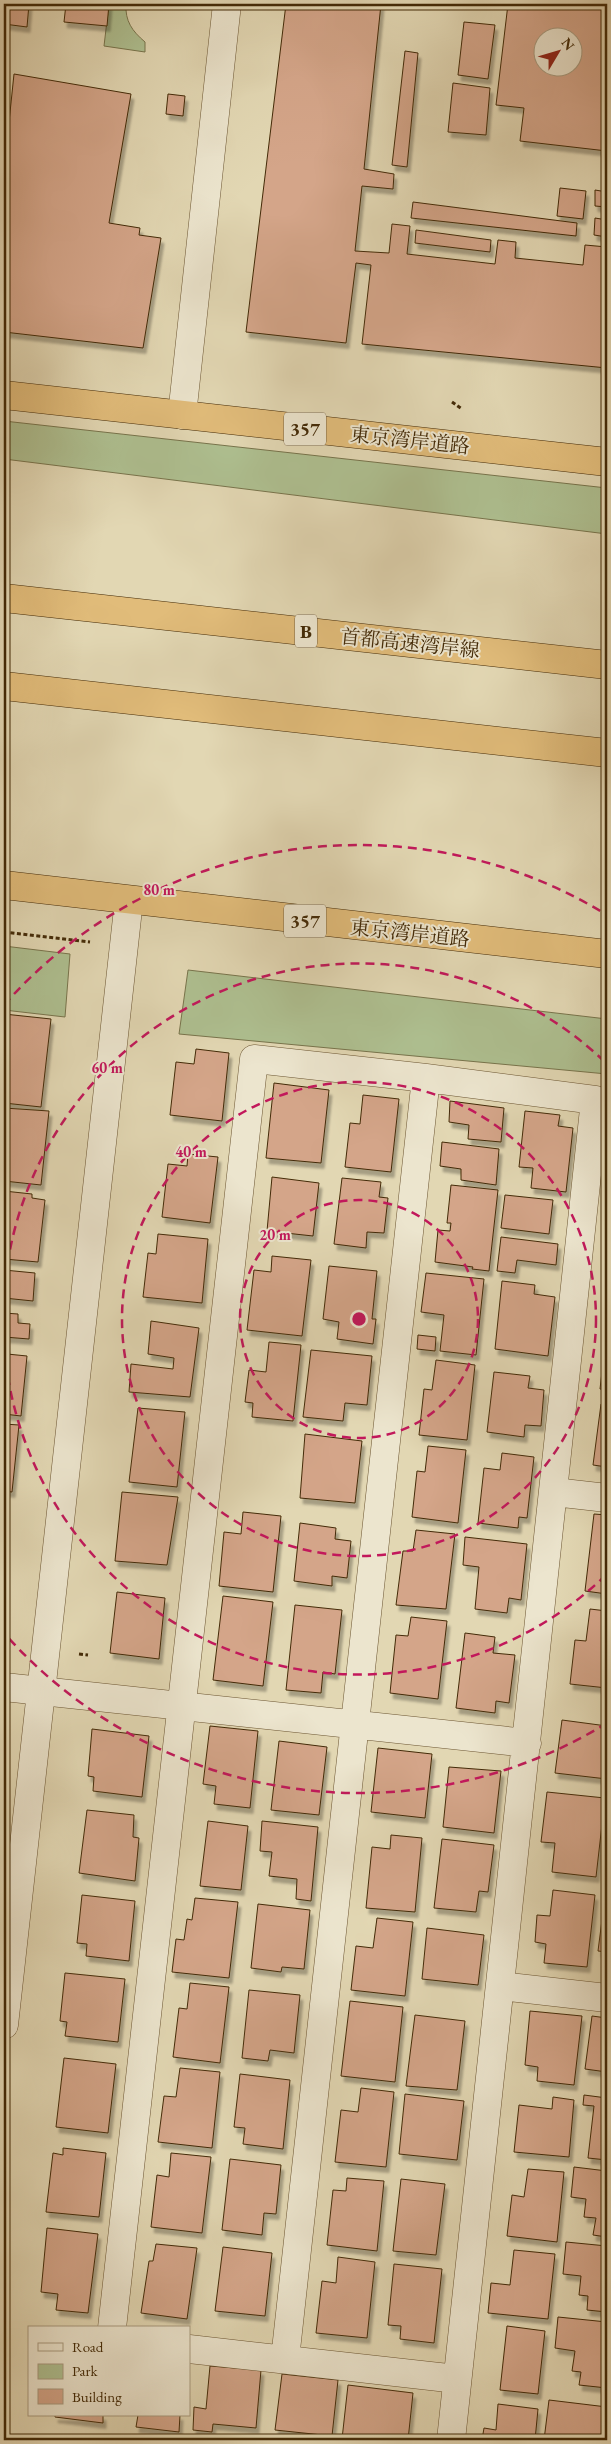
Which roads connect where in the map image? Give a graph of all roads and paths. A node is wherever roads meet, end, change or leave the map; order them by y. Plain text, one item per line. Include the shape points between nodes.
1 (227, 4) edge
2 (4, 395) edge
3 (182, 415) junction
4 (607, 462) edge
5 (4, 598) edge
6 (607, 665) edge
7 (4, 686) edge
8 (607, 753) edge
9 (4, 885) edge
10 (129, 900) junction
11 (4, 932) edge
12 (124, 946) junction
13 (607, 954) edge
14 (426, 1078) junction
15 (554, 1492) junction
16 (607, 1498) edge
17 (4, 1687) edge
18 (41, 1690) junction
19 (182, 1705) junction
20 (354, 1723) junction
21 (527, 1742) junction
22 (500, 1986) junction
23 (607, 1998) edge
24 (4, 2025) edge
25 (112, 2326) edge
26 (190, 2349) edge
27 (285, 2360) junction
28 (457, 2379) junction
29 (30, 2434) dead end
30 (29, 2440) edge
31 (451, 2440) edge

1 - 3 street
2 - 3 highway, 東京湾岸道路 / 357
3 - 4 highway, 東京湾岸道路 / 357
5 - 6 highway, 首都高速湾岸線 / B
7 - 8 highway
9 - 10 highway, 東京湾岸道路 / 357
10 - 12 street
10 - 13 highway, 東京湾岸道路 / 357
11 - 12 path
12 - 18 street
14 - 15 street via 595,1100
14 - 19 street via 254,1059
14 - 20 street
15 - 16 street
15 - 21 street
17 - 18 street
18 - 19 street
18 - 24 street
19 - 20 street
19 - 25 street
20 - 21 street
20 - 27 street
21 - 22 street
22 - 23 street
22 - 28 street
26 - 27 street
27 - 28 street
28 - 31 street
29 - 30 path

